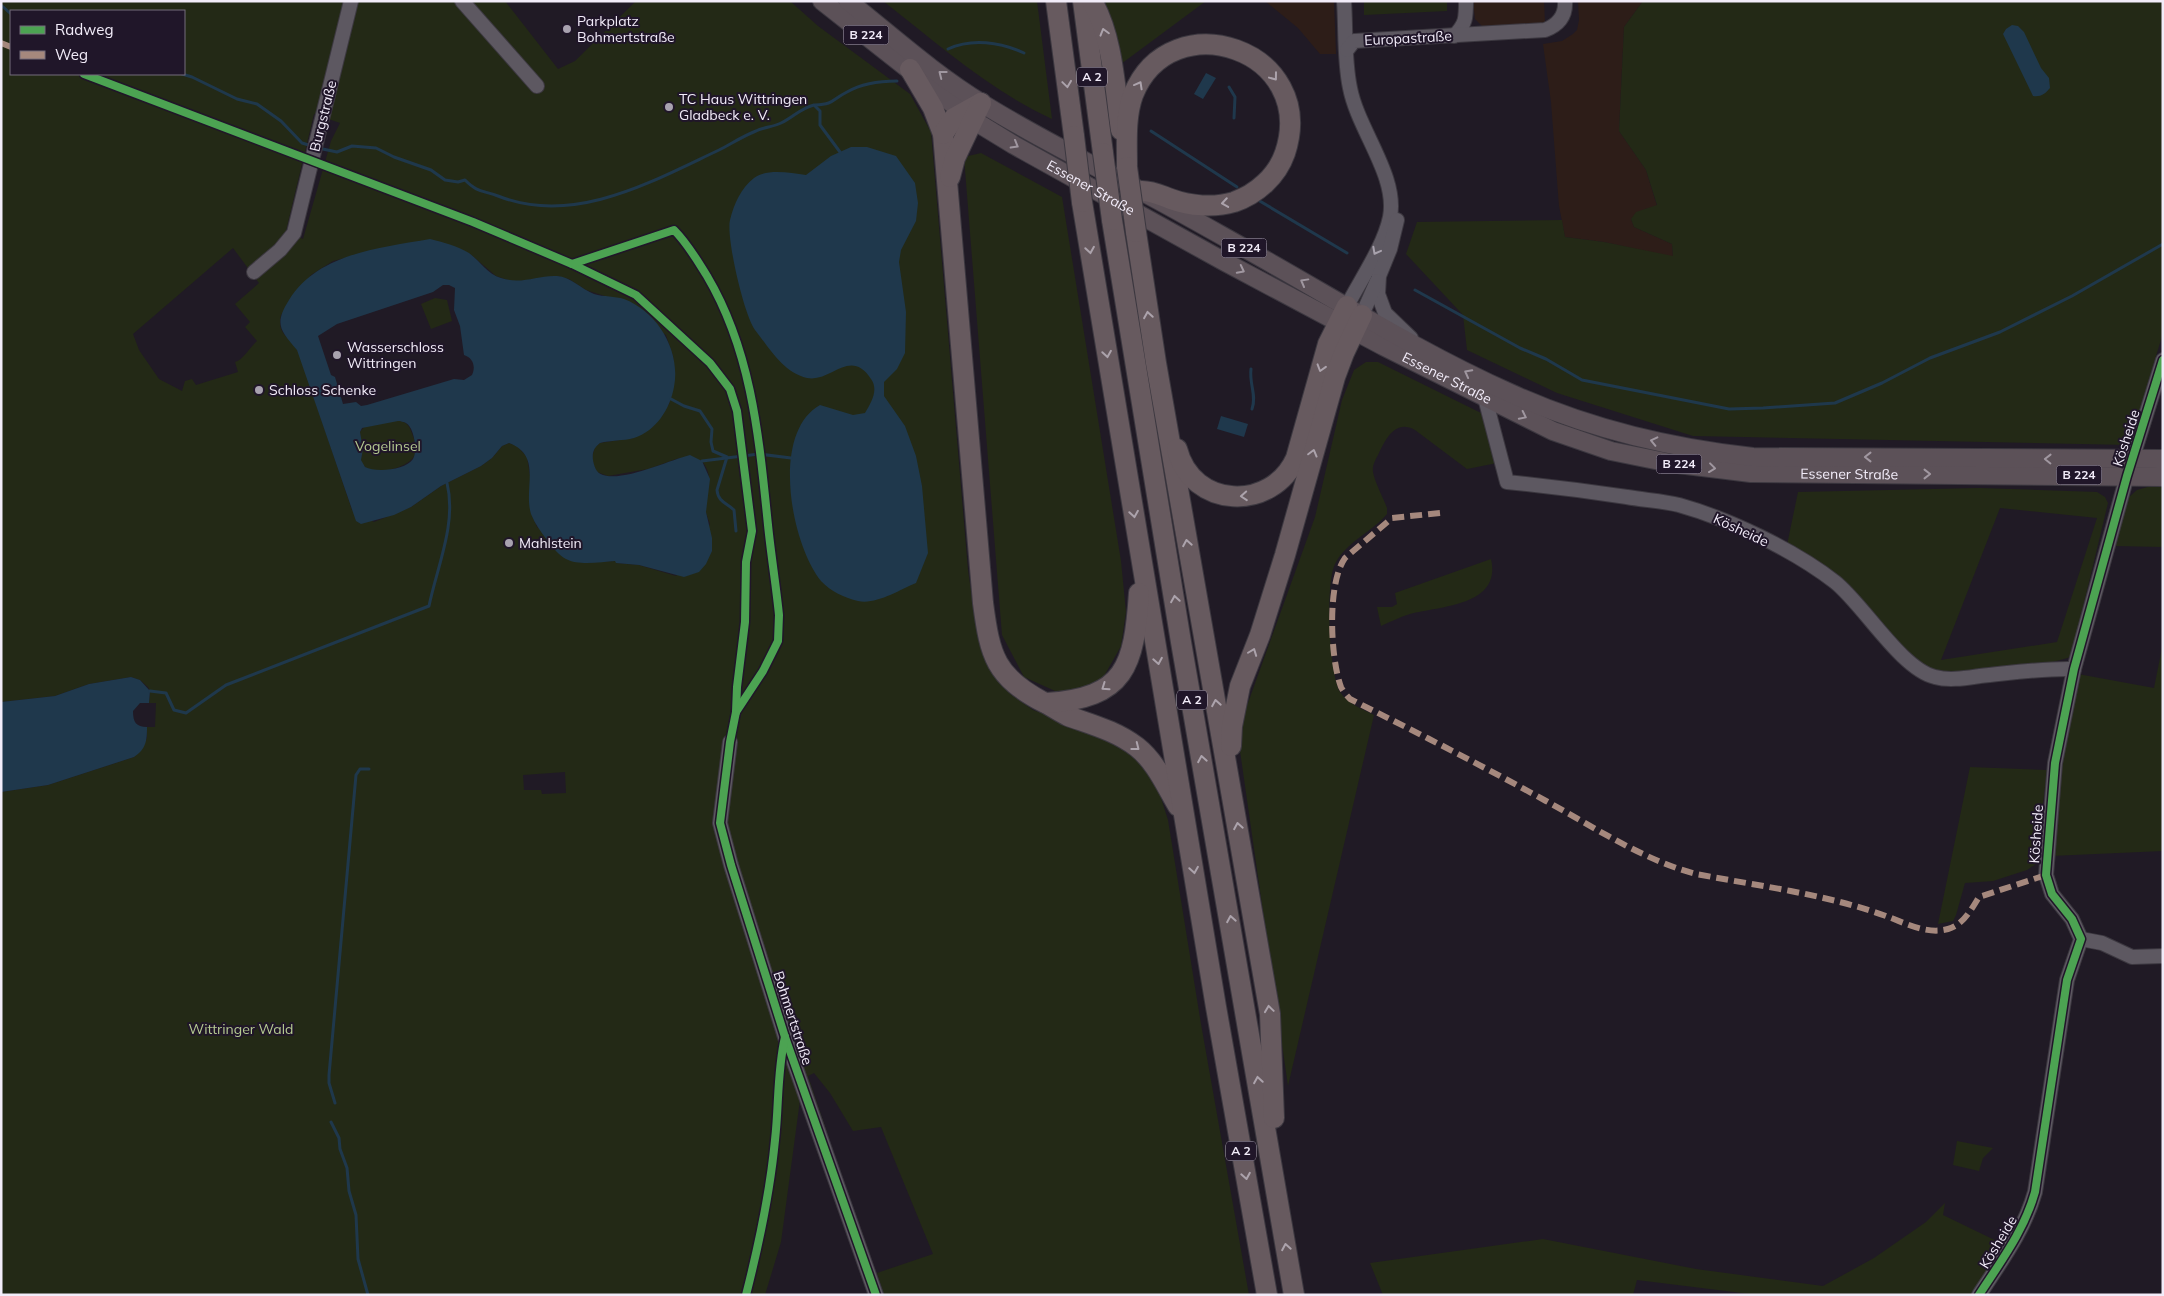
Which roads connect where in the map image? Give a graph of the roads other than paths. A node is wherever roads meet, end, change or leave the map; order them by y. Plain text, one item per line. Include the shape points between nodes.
1 (351, 1) edge
2 (462, 1) edge
3 (822, 1) edge
4 (848, 1) edge
5 (1056, 1) edge
6 (1083, 1) edge
7 (1092, 1) edge
8 (1344, 1) edge
9 (1466, 1) edge
10 (1565, 1) edge
11 (1454, 36) junction
12 (1347, 50) junction
13 (910, 70) junction
14 (537, 86) dead end
15 (972, 112) junction
16 (943, 134) junction
17 (1376, 155) junction
18 (1127, 167) junction
19 (948, 183) junction
20 (1142, 191) junction
21 (254, 272) dead end
22 (1379, 276) junction
23 (1350, 318) junction
24 (1422, 348) junction
25 (2163, 360) edge
26 (1156, 363) junction
27 (1486, 398) junction
28 (2163, 460) edge
29 (2129, 468) junction
30 (2163, 476) edge
31 (1141, 561) junction
32 (2074, 669) junction
33 (1046, 703) junction
34 (730, 742) dead end
35 (1230, 785) junction
36 (1186, 821) junction
37 (2081, 939) junction
38 (2163, 956) edge
39 (1274, 1180) junction
40 (876, 1295) edge
41 (1267, 1295) edge
42 (1294, 1295) edge
43 (1979, 1295) edge

1 - 21 street, Burgstraße via 294,233
2 - 14 street
3 - 13 main road, Essener Straße / B 224
15 -> 4 main road, Essener Straße / B 224
5 -> 31 highway, A 2, bridge via 1082,202
39 -> 6 highway, A 2, bridge via 1112,220
18 -> 7 highway via 1107,39
8 - 12 street
9 - 11 street via 1463,26
10 - 11 street, Europastraße via 1562,18 1554,27 1545,30
11 - 12 street, Europastraße via 1354,41
12 - 17 street, Europastraße via 1355,109
13 - 15 main road, Essener Straße / B 224
13 - 16 highway via 933,108
15 - 16 highway via 947,125
15 - 19 highway
15 - 20 main road, Essener Straße / B 224
15 -> 23 main road, Essener Straße / B 224 via 1225,262
16 - 19 highway
17 - 22 street, Europastraße via 1392,178 1398,202 1390,249
17 -> 23 street, Europastraße via 1391,198 1390,217
18 -> 20 highway via 1128,122 1133,96 1149,70 1170,53 1202,43 1236,48 1248,52 1268,68 1282,88 1289,111 1288,144 1282,162 1257,190 1233,202 1200,205
26 -> 18 highway, bridge
19 - 33 highway via 987,633 1004,673 1018,688
23 -> 20 main road, Essener Straße / B 224
22 - 23 street, Europastraße
22 - 24 street, Europastraße via 1378,294 1385,313
23 - 24 main road, Essener Straße / B 224
23 -> 26 highway via 1320,370 1290,471 1273,487 1250,496 1211,491 1186,469 1176,445 1162,371
23 - 27 main road, Essener Straße / B 224
35 -> 23 highway via 1232,726 1240,686 1286,555 1329,395 1344,353
29 -> 24 main road, Essener Straße / B 224 via 1765,458 1709,453 1616,432 1557,412 1504,390
25 - 29 street, Kösheide
35 -> 26 highway
27 -> 29 main road, Essener Straße / B 224 via 1553,431 1611,451 1751,473
27 - 32 street, Kösheide via 1507,482 1677,505 1711,515 1749,532 1807,563 1836,583 1888,641 1920,671 1936,678
28 - 29 main road, Essener Straße / B 224
29 - 30 main road, Essener Straße / B 224
29 - 32 street, Kösheide
31 -> 33 highway via 1135,635 1130,658 1120,675 1108,687 1091,696 1070,702
31 -> 36 highway, A 2
32 - 37 street, Kösheide via 2055,762 2046,876 2052,894 2072,919
33 -> 36 highway via 1067,715 1109,729 1138,748 1160,774
34 - 40 street, Bohmertstraße via 720,823 785,1037
39 -> 35 highway via 1274,1066 1270,1014
36 -> 41 highway, A 2
37 - 38 street via 2102,943 2132,957
37 - 43 street, Kösheide via 2067,980 2033,1201 2019,1234
42 -> 39 highway, A 2

